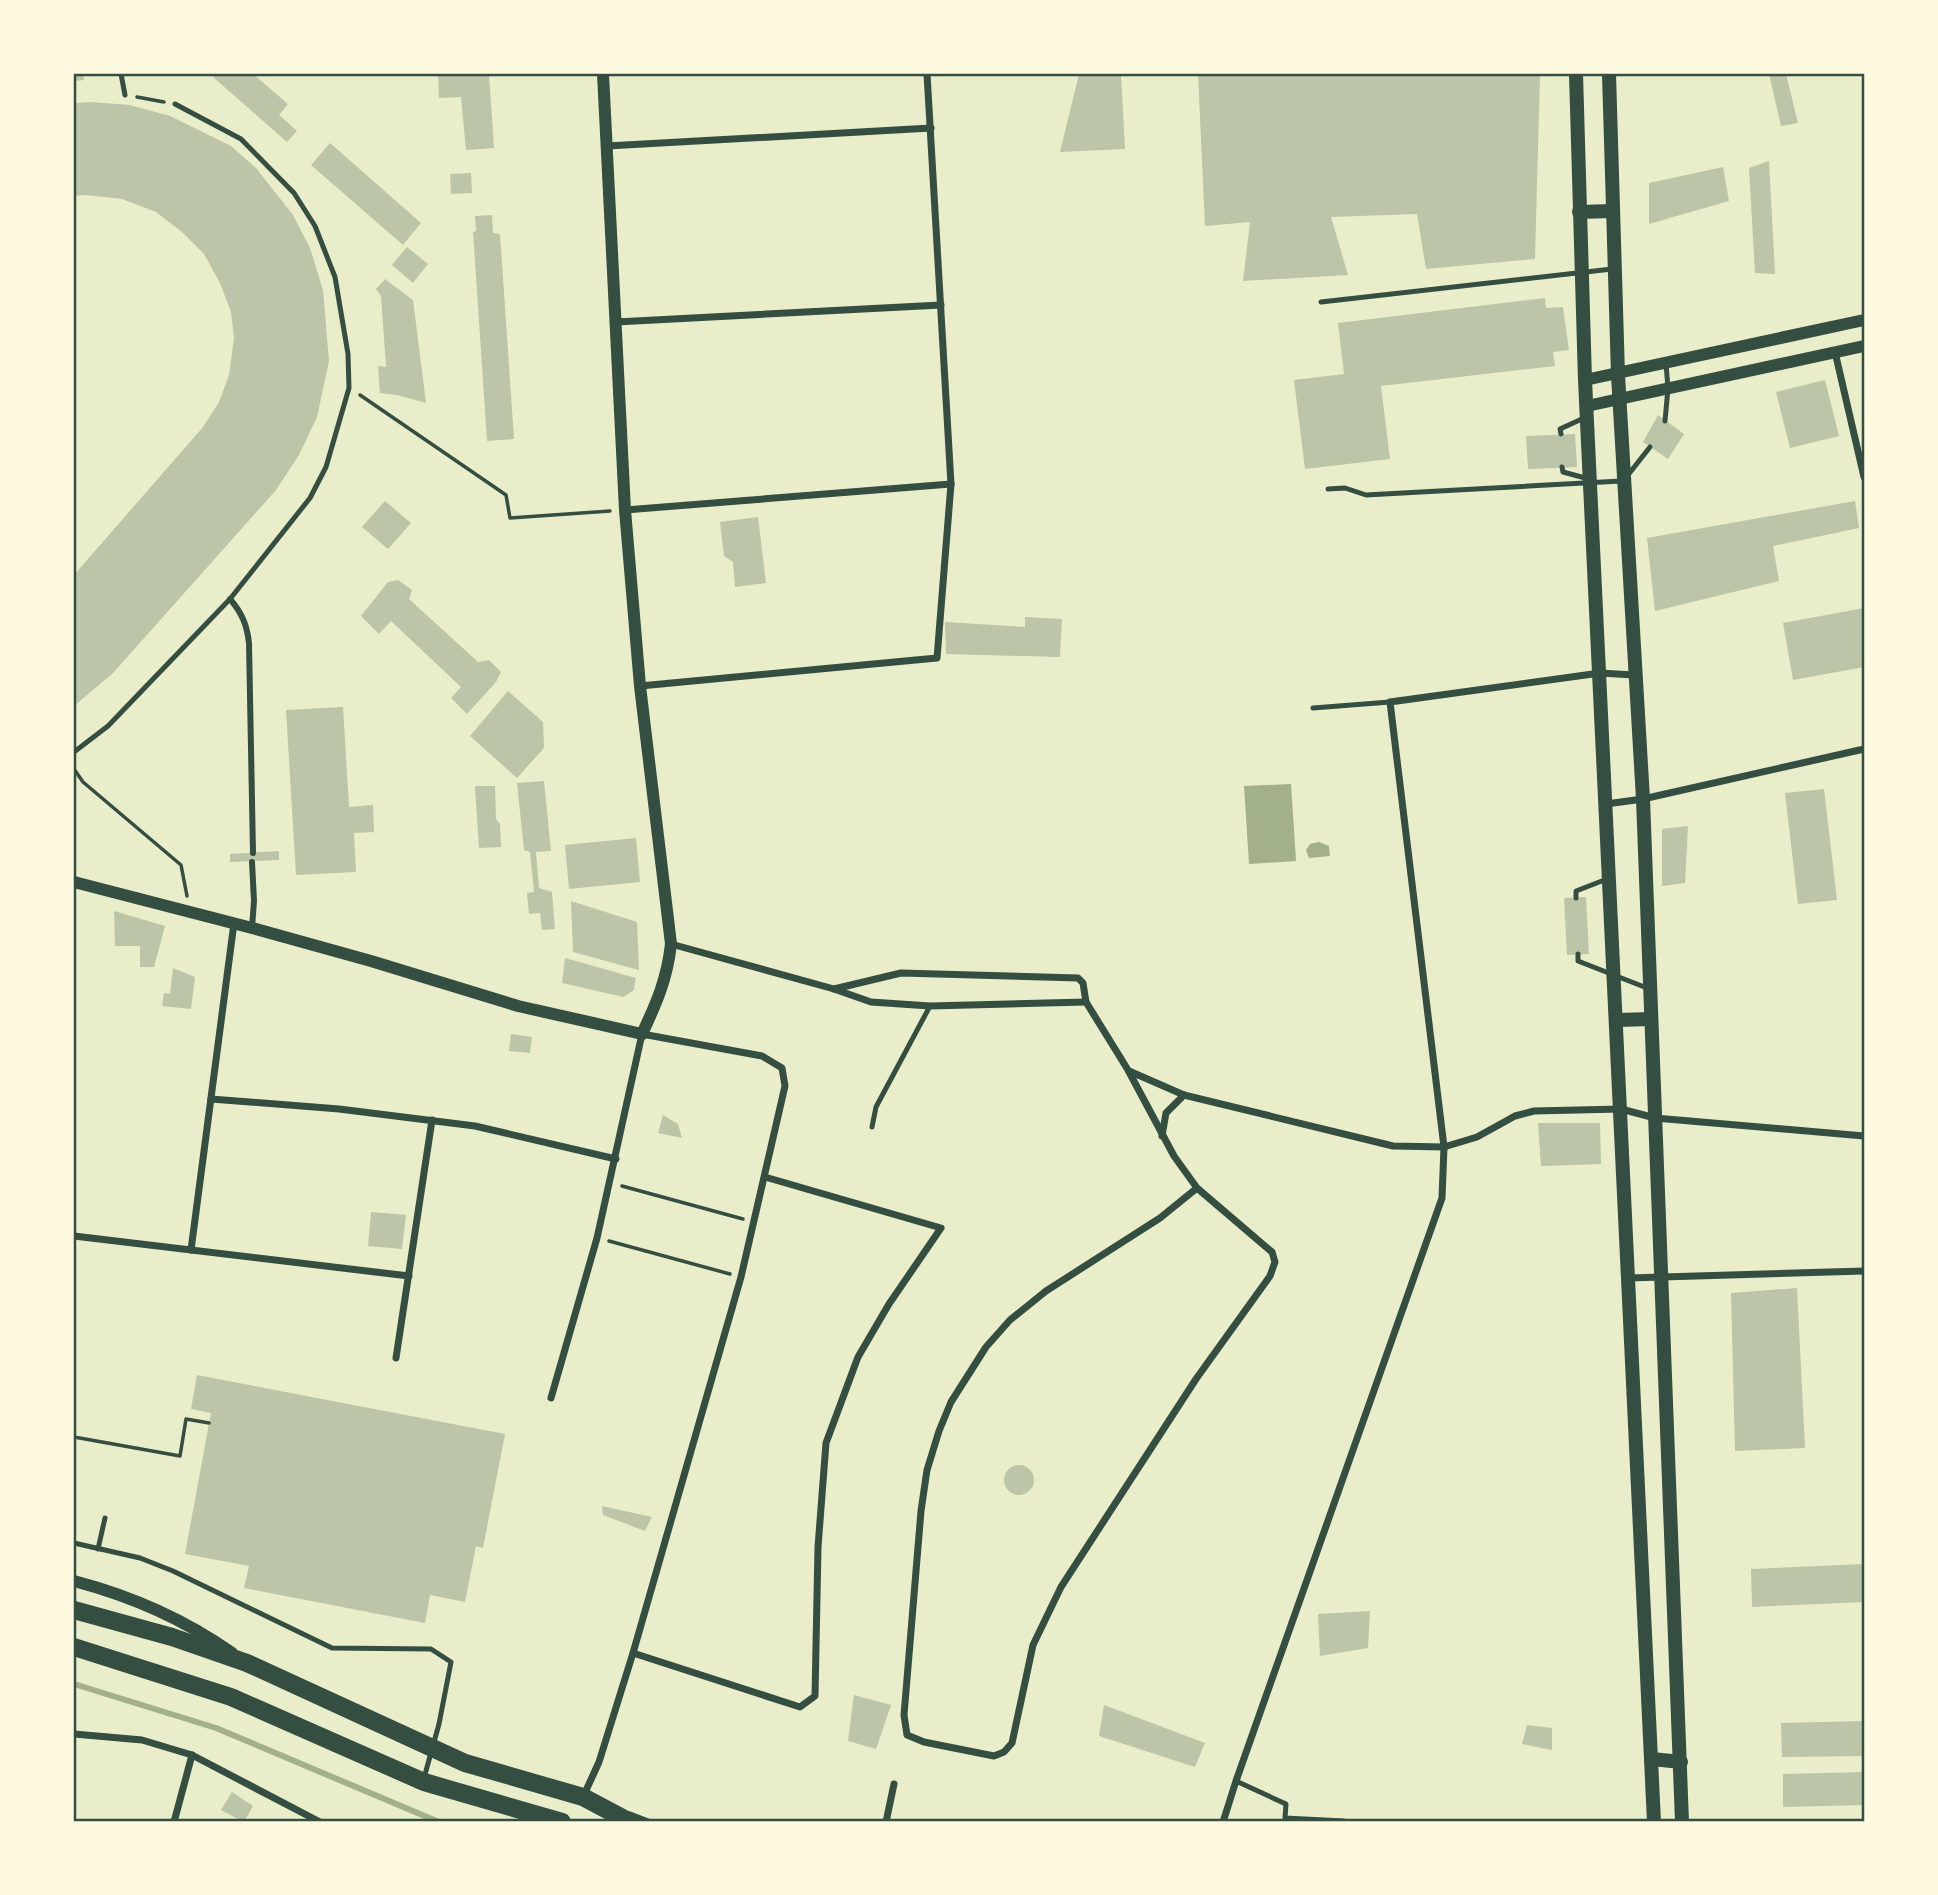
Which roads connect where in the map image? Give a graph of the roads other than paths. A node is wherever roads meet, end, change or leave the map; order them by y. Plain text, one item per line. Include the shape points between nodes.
1 (121, 74) edge
2 (603, 74) edge
3 (927, 74) edge
4 (1576, 74) edge
5 (1609, 74) edge
6 (125, 95) dead end
7 (175, 104) dead end
8 (931, 128) junction
9 (607, 146) junction
10 (1612, 211) junction
11 (1579, 212) junction
12 (1615, 268) junction
13 (1582, 272) junction
14 (1321, 302) dead end
15 (941, 305) junction
16 (1864, 320) edge
17 (616, 322) junction
18 (1864, 346) edge
19 (1835, 352) junction
20 (1666, 364) junction
21 (1618, 375) junction
22 (1585, 380) junction
23 (1668, 388) junction
24 (1620, 399) junction
25 (1587, 411) junction
26 (1665, 421) dead end
27 (1561, 434) dead end
28 (1650, 447) dead end
29 (1864, 477) edge
30 (1590, 481) junction
31 (1624, 481) junction
32 (951, 484) junction
33 (1563, 484) junction
34 (1328, 489) dead end
35 (625, 510) junction
36 (230, 599) junction
37 (1600, 673) junction
38 (1634, 675) junction
39 (640, 686) junction
40 (1390, 702) junction
41 (1313, 708) dead end
42 (1864, 750) edge
43 (74, 752) edge
44 (1643, 799) junction
45 (1606, 804) junction
46 (253, 853) dead end
47 (252, 862) dead end
48 (1610, 878) junction
49 (74, 882) edge
50 (1576, 898) dead end
51 (234, 923) junction
52 (252, 928) junction
53 (671, 944) junction
54 (1578, 954) dead end
55 (1615, 977) junction
56 (834, 989) junction
57 (1650, 989) junction
58 (1086, 1002) junction
59 (930, 1006) junction
60 (1651, 1019) junction
61 (1617, 1020) junction
62 (642, 1034) junction
63 (1128, 1070) junction
64 (1184, 1095) junction
65 (211, 1099) junction
66 (1621, 1109) junction
67 (1655, 1118) junction
68 (432, 1120) junction
69 (872, 1127) dead end
70 (1162, 1136) junction
71 (1864, 1136) edge
72 (1444, 1147) junction
73 (616, 1159) junction
74 (765, 1177) junction
75 (1197, 1188) junction
76 (74, 1236) edge
77 (191, 1250) junction
78 (1864, 1271) edge
79 (409, 1276) junction
80 (1662, 1277) junction
81 (1629, 1278) junction
82 (397, 1359) dead end
83 (551, 1398) dead end
84 (105, 1518) dead end
85 (74, 1543) edge
86 (98, 1549) junction
87 (74, 1581) edge
88 (74, 1610) edge
89 (74, 1647) edge
90 (633, 1653) junction
91 (247, 1663) junction
92 (74, 1734) edge
93 (432, 1749) junction
94 (192, 1755) junction
95 (1652, 1759) junction
96 (1681, 1762) junction
97 (1236, 1781) junction
98 (424, 1782) junction
99 (894, 1784) dead end
100 (583, 1797) junction
101 (1344, 1821) edge
102 (174, 1822) edge
103 (320, 1822) edge
104 (562, 1822) edge
105 (630, 1822) edge
106 (648, 1822) edge
107 (886, 1822) edge
108 (1223, 1822) edge
109 (1654, 1822) edge
110 (1682, 1822) edge

1 - 6 lane
2 - 9 street
3 - 8 street
4 - 11 main road
5 - 10 main road
7 - 36 lane via 241,139 294,193 316,226 335,277 348,354 349,388 326,467 310,498
8 - 9 street
8 - 15 street
9 - 17 street
10 - 11 main road
10 - 12 main road
11 - 13 main road
12 - 13 lane
12 - 21 main road
13 - 14 lane
13 - 22 main road
15 - 17 street
15 - 32 street
16 - 20 street
17 - 35 street
18 - 19 street
19 - 23 street
19 - 29 street
20 - 21 street
20 - 23 lane
21 - 22 street
21 - 24 main road
22 - 25 main road
23 - 24 street
23 - 26 lane
24 - 25 street
24 - 31 main road
25 - 27 lane via 1560,429
25 - 30 main road
28 - 31 lane
30 - 31 lane
30 - 33 lane
30 - 33 lane via 1562,470
30 - 37 main road
31 - 38 main road
32 - 35 street
32 - 39 street via 937,658
33 - 34 lane via 1366,495 1345,488
35 - 39 street
36 - 43 lane via 108,726
36 - 46 street via 247,625 249,643
37 - 38 street
37 - 40 street
37 - 45 main road
38 - 44 main road
39 - 53 street
40 - 41 lane
40 - 72 street
42 - 44 street
44 - 45 street
44 - 57 main road
45 - 48 main road
47 - 52 street
48 - 50 lane via 1576,891
48 - 55 main road
49 - 51 street
51 - 52 street
51 - 65 street
52 - 62 street via 518,1006
53 - 56 street
53 - 62 street via 665,981
54 - 55 lane via 1578,961
55 - 57 lane
55 - 61 main road
56 - 58 street via 901,974 1048,975 1078,978
56 - 59 street via 871,1002
57 - 60 main road
58 - 59 street
58 - 63 street
59 - 69 lane via 876,1107
60 - 61 main road
60 - 67 main road
61 - 66 main road
62 - 73 street
62 - 74 street via 762,1055 782,1068 785,1086
63 - 64 street
63 - 70 street
64 - 70 street via 1166,1113
64 - 72 street via 1393,1146
65 - 68 street
65 - 77 street
66 - 67 street
66 - 72 street via 1515,1115 1477,1138
66 - 81 main road
67 - 71 street
67 - 80 main road
68 - 73 street
68 - 79 street
70 - 75 street
72 - 97 street via 1442,1198
73 - 83 street
74 - 90 street via 741,1277
74 - 90 street via 941,1228 858,1357 826,1443 818,1547 816,1696 800,1707
75 - 75 street via 1010,1320 986,1347 951,1402 927,1470 921,1511 904,1715 907,1735 995,1756 1012,1743 1033,1645 1061,1587 1196,1379 1270,1276 1275,1262 1272,1252
76 - 77 street
77 - 79 street
78 - 80 street
79 - 82 street
80 - 81 street
80 - 96 main road
81 - 95 main road
84 - 86 lane
85 - 86 lane
86 - 93 lane via 173,1571 332,1648 431,1649 452,1662
87 - 91 street via 178,1619
88 - 91 main road
89 - 98 main road via 231,1697
90 - 100 street via 599,1762
91 - 93 main road
92 - 94 street via 142,1740
93 - 98 lane
93 - 100 main road
94 - 102 street
94 - 103 street
95 - 96 main road
95 - 109 main road
96 - 110 main road
97 - 101 lane via 1286,1804 1285,1818
97 - 108 street
98 - 104 main road
99 - 107 street
100 - 105 main road
100 - 106 street

